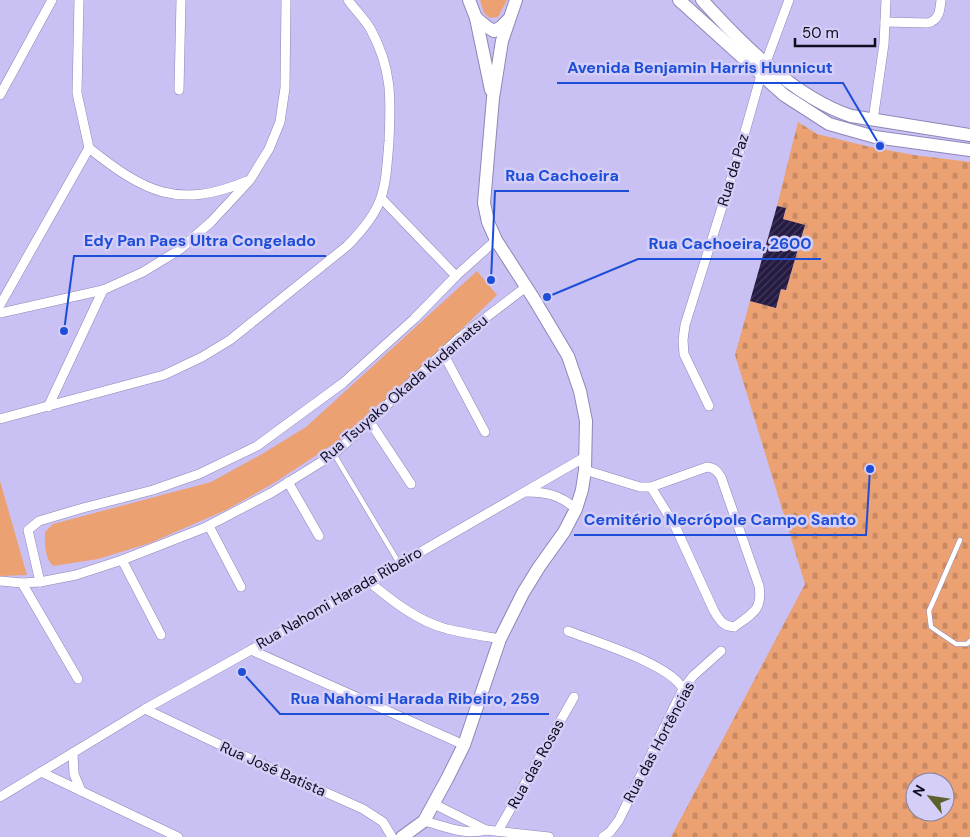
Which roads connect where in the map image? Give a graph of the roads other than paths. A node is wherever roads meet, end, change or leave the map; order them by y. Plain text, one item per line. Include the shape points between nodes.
1 (52, 0) edge
2 (79, 0) edge
3 (181, 0) edge
4 (286, 0) edge
5 (348, 0) edge
6 (469, 0) edge
7 (516, 0) edge
8 (680, 0) edge
9 (702, 0) edge
10 (789, 0) edge
11 (886, 0) edge
12 (941, 0) edge
13 (510, 17) junction
14 (476, 18) junction
15 (885, 22) junction
16 (766, 62) junction
17 (761, 75) junction
18 (179, 90) dead end
19 (0, 95) edge
20 (493, 98) junction
21 (873, 120) junction
22 (970, 135) edge
23 (89, 148) junction
24 (970, 150) edge
25 (250, 180) junction
26 (382, 199) junction
27 (496, 240) junction
28 (456, 276) junction
29 (526, 287) junction
30 (102, 290) junction
31 (0, 305) edge
32 (0, 313) edge
33 (443, 353) junction
34 (709, 406) dead end
35 (48, 407) junction
36 (0, 419) edge
37 (370, 422) junction
38 (485, 432) dead end
39 (334, 454) junction
40 (585, 457) junction
41 (585, 470) junction
42 (288, 482) junction
43 (411, 484) dead end
44 (652, 487) junction
45 (523, 492) junction
46 (576, 509) junction
47 (209, 526) junction
48 (319, 536) dead end
49 (960, 540) dead end
50 (122, 560) junction
51 (399, 563) junction
52 (0, 581) edge
53 (368, 581) junction
54 (40, 582) junction
55 (22, 583) junction
56 (241, 587) dead end
57 (568, 631) dead end
58 (161, 635) dead end
59 (500, 639) junction
60 (970, 640) edge
61 (251, 650) junction
62 (721, 651) dead end
63 (78, 678) dead end
64 (684, 689) junction
65 (574, 697) dead end
66 (146, 709) junction
67 (464, 745) junction
68 (73, 753) junction
69 (40, 772) junction
70 (81, 792) junction
71 (0, 797) edge
72 (434, 804) junction
73 (424, 821) junction
74 (486, 830) junction
75 (498, 831) junction
76 (178, 837) edge
77 (392, 837) edge
78 (402, 837) edge
79 (549, 837) edge
80 (603, 837) edge

1 - 19 street
2 - 23 street via 77,93
3 - 18 street
4 - 25 street via 285,88 280,122 269,149
5 - 26 street via 370,29 388,75 391,100
6 - 14 main road
7 - 13 main road
8 - 17 main road
9 - 16 main road
10 - 16 street
11 - 15 street
12 - 15 street via 938,18 934,22
13 - 14 main road via 501,28 494,30
13 - 20 main road via 502,41
14 - 20 main road
15 - 21 street
16 - 21 main road via 809,97 833,110
17 - 24 main road via 806,111 838,128 875,137
17 - 34 street, Rua da Paz via 685,324 684,354
20 - 27 main road via 484,203
21 - 22 main road
23 - 25 street via 132,179 170,195 213,192
23 - 31 street
25 - 30 street via 211,222 179,250 143,272
26 - 28 street
26 - 35 street via 374,216 347,246 230,340 164,375
27 - 28 street
27 - 29 main road
28 - 54 street via 342,384 257,446 162,487 39,521 28,530
29 - 33 street, Rua Tsuyako Okada Kudamatsu
29 - 40 main road via 568,356 586,421
30 - 32 street
30 - 35 street
33 - 37 street, Rua Tsuyako Okada Kudamatsu
33 - 38 street
35 - 36 street
37 - 39 street, Rua Tsuyako Okada Kudamatsu
37 - 43 street
39 - 42 street, Rua Tsuyako Okada Kudamatsu
39 - 51 lane
40 - 41 main road
40 - 45 street, Rua Nahomi Harada Ribeiro
41 - 44 street via 640,488
41 - 46 main road
42 - 47 street, Rua Tsuyako Okada Kudamatsu
42 - 48 street
44 - 44 street via 699,468 717,470 756,577 760,596 755,612 734,626 722,623 675,526
45 - 46 street via 550,493
45 - 51 street, Rua Nahomi Harada Ribeiro
46 - 59 main road via 523,593
47 - 50 street, Rua Tsuyako Okada Kudamatsu
47 - 56 street
49 - 60 lane via 929,611 931,627 956,644 968,644
50 - 54 street, Rua Tsuyako Okada Kudamatsu via 76,575
50 - 58 street
51 - 53 street, Rua Nahomi Harada Ribeiro
52 - 55 street, Rua Tsuyako Okada Kudamatsu
53 - 59 street via 388,599 425,620 446,628
53 - 61 street, Rua Nahomi Harada Ribeiro
54 - 55 street, Rua Tsuyako Okada Kudamatsu
55 - 63 street
57 - 64 street via 665,671
59 - 67 main road
61 - 66 street, Rua Nahomi Harada Ribeiro
61 - 67 street
62 - 64 street, Rua das Hortências
64 - 80 street, Rua das Hortências via 619,820
65 - 75 street, Rua das Rosas
66 - 68 street, Rua Nahomi Harada Ribeiro
66 - 77 street, Rua José Batista via 233,752 363,809 383,822
67 - 72 main road
68 - 69 street, Rua Nahomi Harada Ribeiro
68 - 70 street via 74,774
69 - 70 street
69 - 71 street, Rua Nahomi Harada Ribeiro
70 - 76 street
72 - 73 main road
72 - 74 street
73 - 74 street via 468,832
73 - 78 main road
74 - 75 street
75 - 79 street

